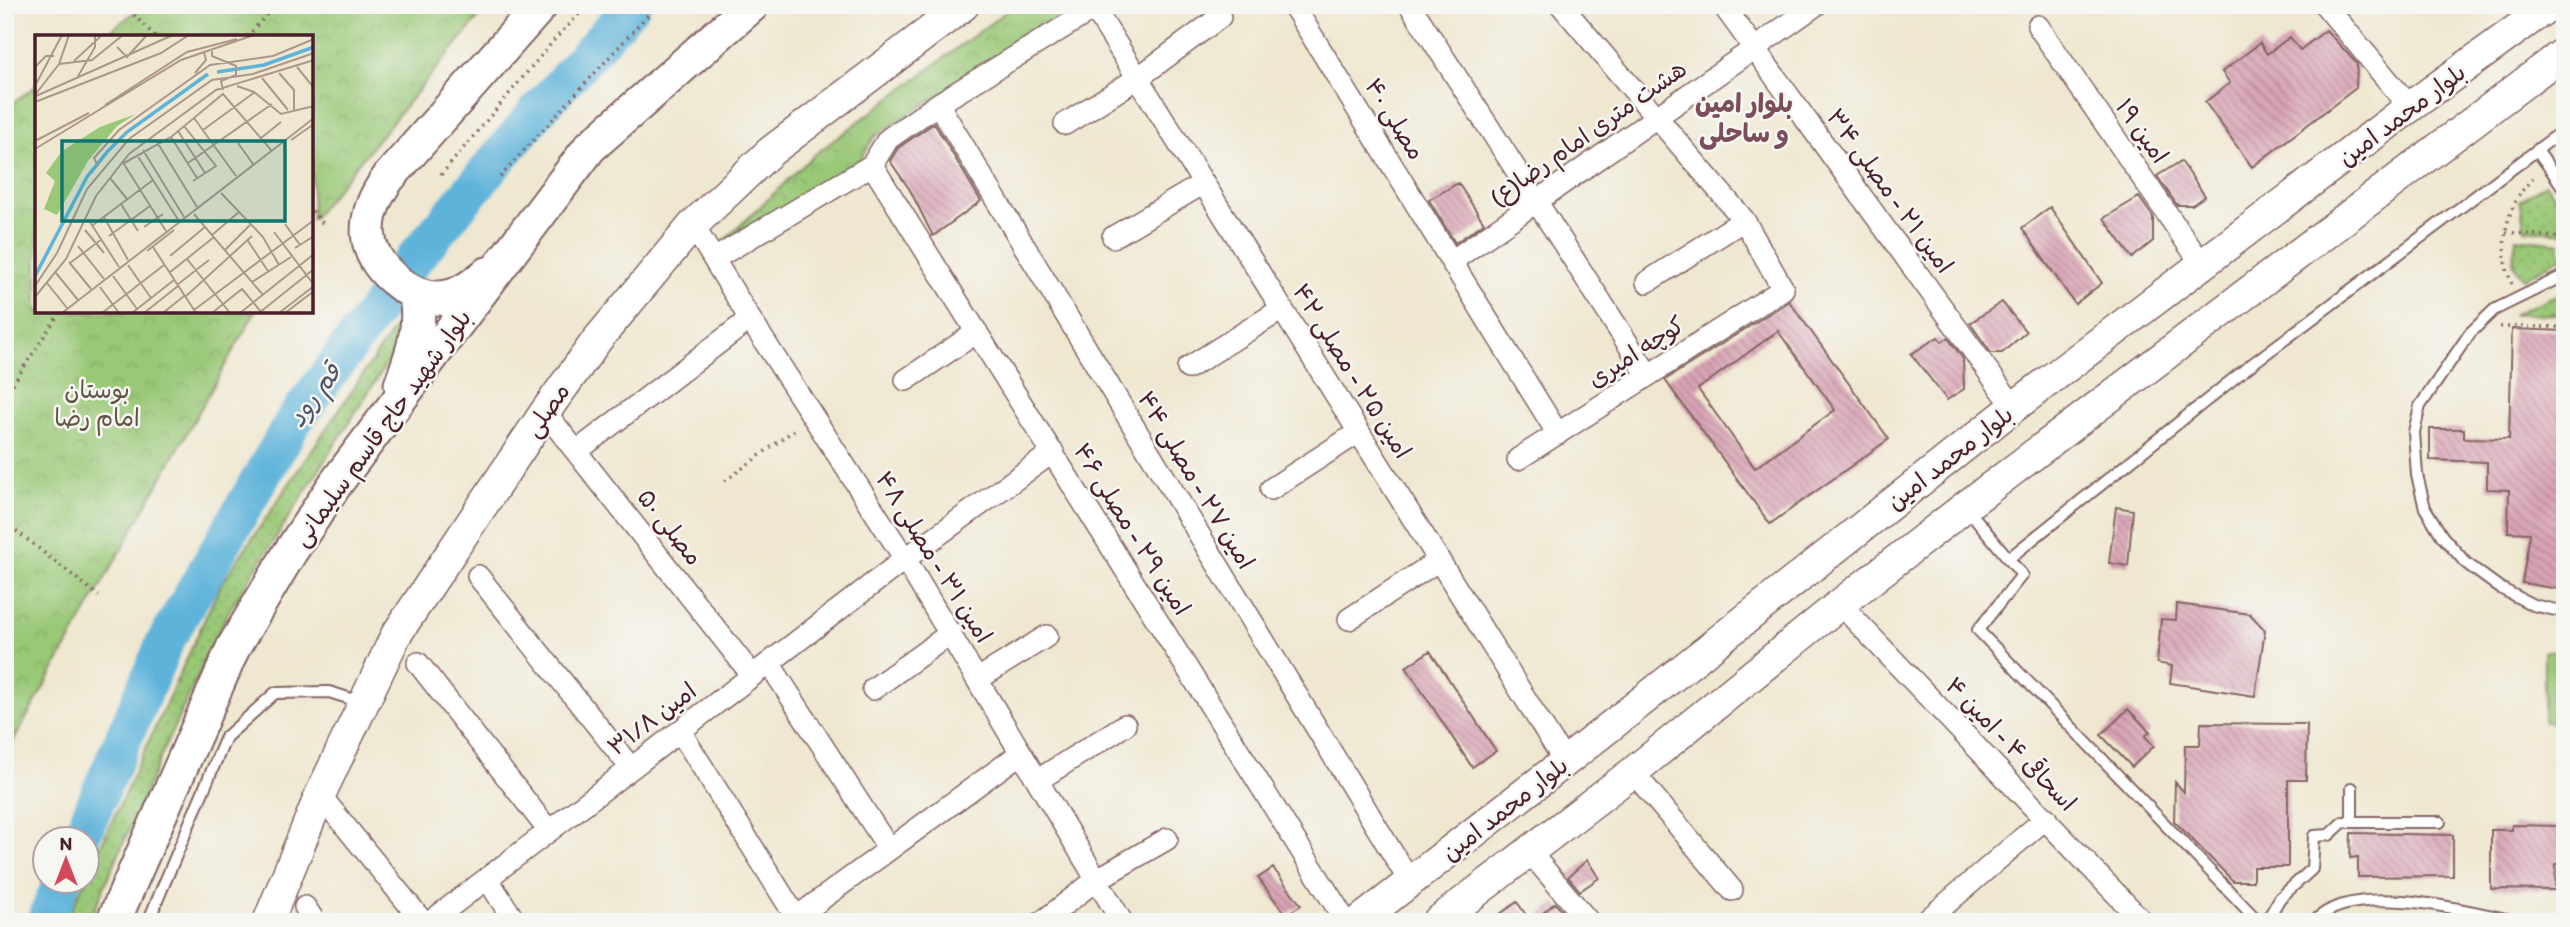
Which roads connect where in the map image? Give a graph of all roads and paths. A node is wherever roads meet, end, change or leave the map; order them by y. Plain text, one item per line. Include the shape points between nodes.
1 (124, 5) edge
2 (275, 5) edge
3 (541, 5) edge
4 (587, 5) edge
5 (657, 5) edge
6 (751, 5) edge
7 (964, 5) edge
8 (1293, 5) edge
9 (1410, 5) edge
10 (1561, 5) edge
11 (1723, 5) edge
12 (1816, 5) edge
13 (2325, 5) edge
14 (2550, 5) edge
15 (1097, 7) edge
16 (1220, 17) dead end
17 (2038, 26) dead end
18 (154, 35) edge
19 (249, 35) edge
20 (1754, 48) junction
21 (2565, 52) edge
22 (1138, 78) junction
23 (938, 104) junction
24 (2410, 107) junction
25 (1655, 118) junction
26 (1065, 124) dead end
27 (2565, 129) edge
28 (2537, 150) junction
29 (872, 165) junction
30 (2543, 171) dead end
31 (441, 175) dead end
32 (500, 177) dead end
33 (1204, 183) junction
34 (2565, 190) edge
35 (1535, 203) junction
36 (313, 212) edge
37 (1744, 220) junction
38 (693, 225) junction
39 (325, 226) dead end
40 (2506, 232) junction
41 (1113, 237) dead end
42 (2565, 238) edge
43 (510, 254) junction
44 (714, 259) junction
45 (1452, 261) junction
46 (2203, 266) junction
47 (2565, 275) edge
48 (1647, 282) dead end
49 (2515, 291) dead end
50 (416, 296) junction
51 (1282, 309) junction
52 (60, 313) edge
53 (2501, 318) dead end
54 (750, 319) junction
55 (2565, 327) edge
56 (977, 332) junction
57 (1188, 368) dead end
58 (1648, 375) junction
59 (906, 380) dead end
60 (5, 396) edge
61 (2014, 407) junction
62 (393, 409) junction
63 (545, 412) junction
64 (814, 416) junction
65 (1359, 432) junction
66 (1558, 434) junction
67 (577, 451) junction
68 (1053, 452) junction
69 (1518, 459) dead end
70 (725, 481) dead end
71 (1271, 489) dead end
72 (1966, 506) junction
73 (5, 522) edge
74 (905, 559) junction
75 (2008, 559) junction
76 (1439, 561) junction
77 (478, 576) dead end
78 (99, 596) dead end
79 (1840, 604) junction
80 (2565, 612) edge
81 (1349, 618) dead end
82 (951, 634) junction
83 (1047, 636) dead end
84 (418, 663) dead end
85 (761, 669) junction
86 (978, 679) junction
87 (873, 689) dead end
88 (364, 702) junction
89 (1125, 725) dead end
90 (680, 731) junction
91 (1021, 753) junction
92 (1565, 762) junction
93 (631, 768) junction
94 (1633, 772) junction
95 (1038, 780) junction
96 (2352, 788) dead end
97 (320, 795) junction
98 (1498, 813) junction
99 (2046, 818) junction
100 (2352, 822) junction
101 (2440, 822) dead end
102 (549, 831) junction
103 (1167, 839) dead end
104 (889, 849) junction
105 (1528, 850) junction
106 (487, 878) junction
107 (1097, 880) junction
108 (1410, 882) junction
109 (1732, 890) dead end
110 (795, 920) edge
111 (113, 922) edge
112 (148, 922) edge
113 (268, 922) edge
114 (423, 922) edge
115 (430, 922) edge
116 (515, 922) edge
117 (1042, 922) edge
118 (1122, 922) edge
119 (1346, 922) edge
120 (1358, 922) edge
121 (1437, 922) edge
122 (1589, 922) edge
123 (1925, 922) edge
124 (2143, 922) edge
125 (2259, 922) edge
126 (2266, 922) edge
127 (2314, 922) edge
128 (2519, 922) edge

1 - 18 path
2 - 19 path
3 - 50 main road via 376,195 369,216 370,250 380,267
4 - 31 path
5 - 32 path
6 - 43 main road, بلوار شهید حاج قاسم سلیمانی via 590,147
7 - 38 main road, مصلی via 770,152
8 - 45 street, مصلی ۴۰
9 - 35 street
10 - 25 street
11 - 20 street, امین ۲۱ - مصلی ۳۴
12 - 20 street, هشت متری امام رضا(ع)
13 - 24 street
14 - 24 main road, بلوار محمد امین
15 - 22 street, امین ۲۵ - مصلی ۴۲
15 - 23 street
16 - 22 street
17 - 46 street, امین ۱۹
20 - 25 street, هشت متری امام رضا(ع)
20 - 61 street, امین ۲۱ - مصلی ۳۴
21 - 72 main road, بلوار محمد امین
22 - 26 street
22 - 33 street, امین ۲۵ - مصلی ۴۲
23 - 29 street via 888,139
23 - 108 street, امین ۲۷ - مصلی ۴۴
24 - 46 main road, بلوار محمد امین
25 - 35 street, هشت متری امام رضا(ع)
25 - 37 street
27 - 28 lane
28 - 34 lane
28 - 75 lane via 2252,364
29 - 44 street
29 - 56 street, امین ۲۹ - مصلی ۴۶
30 - 40 path via 2514,203
33 - 41 street
33 - 51 street, امین ۲۵ - مصلی ۴۲
35 - 45 street, هشت متری امام رضا(ع)
35 - 58 street
36 - 39 path
37 - 48 street
37 - 58 street, کوچه امیری via 1783,289
38 - 44 street, امین ۳۱ - مصلی ۴۸
38 - 63 main road, مصلی via 597,340
40 - 42 path
40 - 49 path via 2507,273
43 - 50 main road via 469,289 453,296
43 - 62 main road, بلوار شهید حاج قاسم سلیمانی
44 - 54 street, امین ۳۱ - مصلی ۴۸
45 - 66 street, مصلی ۴۰
46 - 61 main road, بلوار محمد امین
47 - 80 lane via 2494,310 2470,333 2420,406 2414,432 2425,508 2442,536 2466,563 2500,588 2533,605
50 - 62 main road via 415,345
51 - 57 street
51 - 65 street, امین ۲۵ - مصلی ۴۲
52 - 60 path
53 - 55 path via 2493,327
54 - 64 street, امین ۳۱ - مصلی ۴۸
54 - 67 street
56 - 59 street
56 - 68 street, امین ۲۹ - مصلی ۴۶
58 - 66 street, کوچه امیری
61 - 92 main road, بلوار محمد امین
62 - 111 main road, بلوار شهید حاج قاسم سلیمانی via 336,482 233,648
63 - 67 street, مصلی ۵۰
63 - 88 main road, مصلی via 396,635
64 - 70 path
64 - 74 street, امین ۳۱ - مصلی ۴۸
65 - 71 street
65 - 76 street, امین ۲۵ - مصلی ۴۲
66 - 69 street, کوچه امیری
67 - 85 street, مصلی ۵۰
68 - 74 street, امین ۳۱/۸
68 - 119 street, امین ۲۹ - مصلی ۴۶
72 - 75 lane
72 - 79 main road, بلوار محمد امین
73 - 78 path
74 - 82 street, امین ۳۱ - مصلی ۴۸
74 - 85 street, امین ۳۱/۸
75 - 125 lane via 2022,575 1978,630
76 - 81 street
76 - 92 street, امین ۲۵ - مصلی ۴۲
77 - 93 street
79 - 94 main road, بلوار محمد امین
79 - 99 street, اسحاقی ۴ - امین ۴
82 - 86 street, امین ۳۱ - مصلی ۴۸
82 - 87 street
83 - 86 street
84 - 102 street
85 - 90 street, امین ۳۱/۸
85 - 104 street, مصلی ۵۰
86 - 91 street, امین ۳۱ - مصلی ۴۸
88 - 97 main road, مصلی
88 - 112 lane via 329,692 275,693 226,737
89 - 95 street
90 - 93 street, امین ۳۱/۸
90 - 110 street
91 - 95 street, امین ۳۱ - مصلی ۴۸
91 - 104 street
92 - 98 main road, بلوار محمد امین
93 - 102 street, امین ۳۱/۸
94 - 105 main road, بلوار محمد امین
94 - 109 street
95 - 107 street, امین ۳۱ - مصلی ۴۸
96 - 100 lane
97 - 113 main road, مصلی
97 - 114 street
98 - 105 main road
98 - 108 main road, بلوار محمد امین
99 - 123 street
99 - 124 street, اسحاقی ۴ - امین ۴
100 - 101 lane
100 - 126 lane via 2343,822 2329,835 2314,836 2312,869 2280,898
102 - 106 street, امین ۳۱/۸
103 - 107 street
104 - 110 street
105 - 121 main road, بلوار محمد امین
105 - 122 street
106 - 115 street, امین ۳۱/۸
106 - 116 street
107 - 117 street
107 - 118 street, امین ۳۱ - مصلی ۴۸
108 - 120 main road, بلوار محمد امین
127 - 128 lane via 2341,904 2371,899 2454,907

